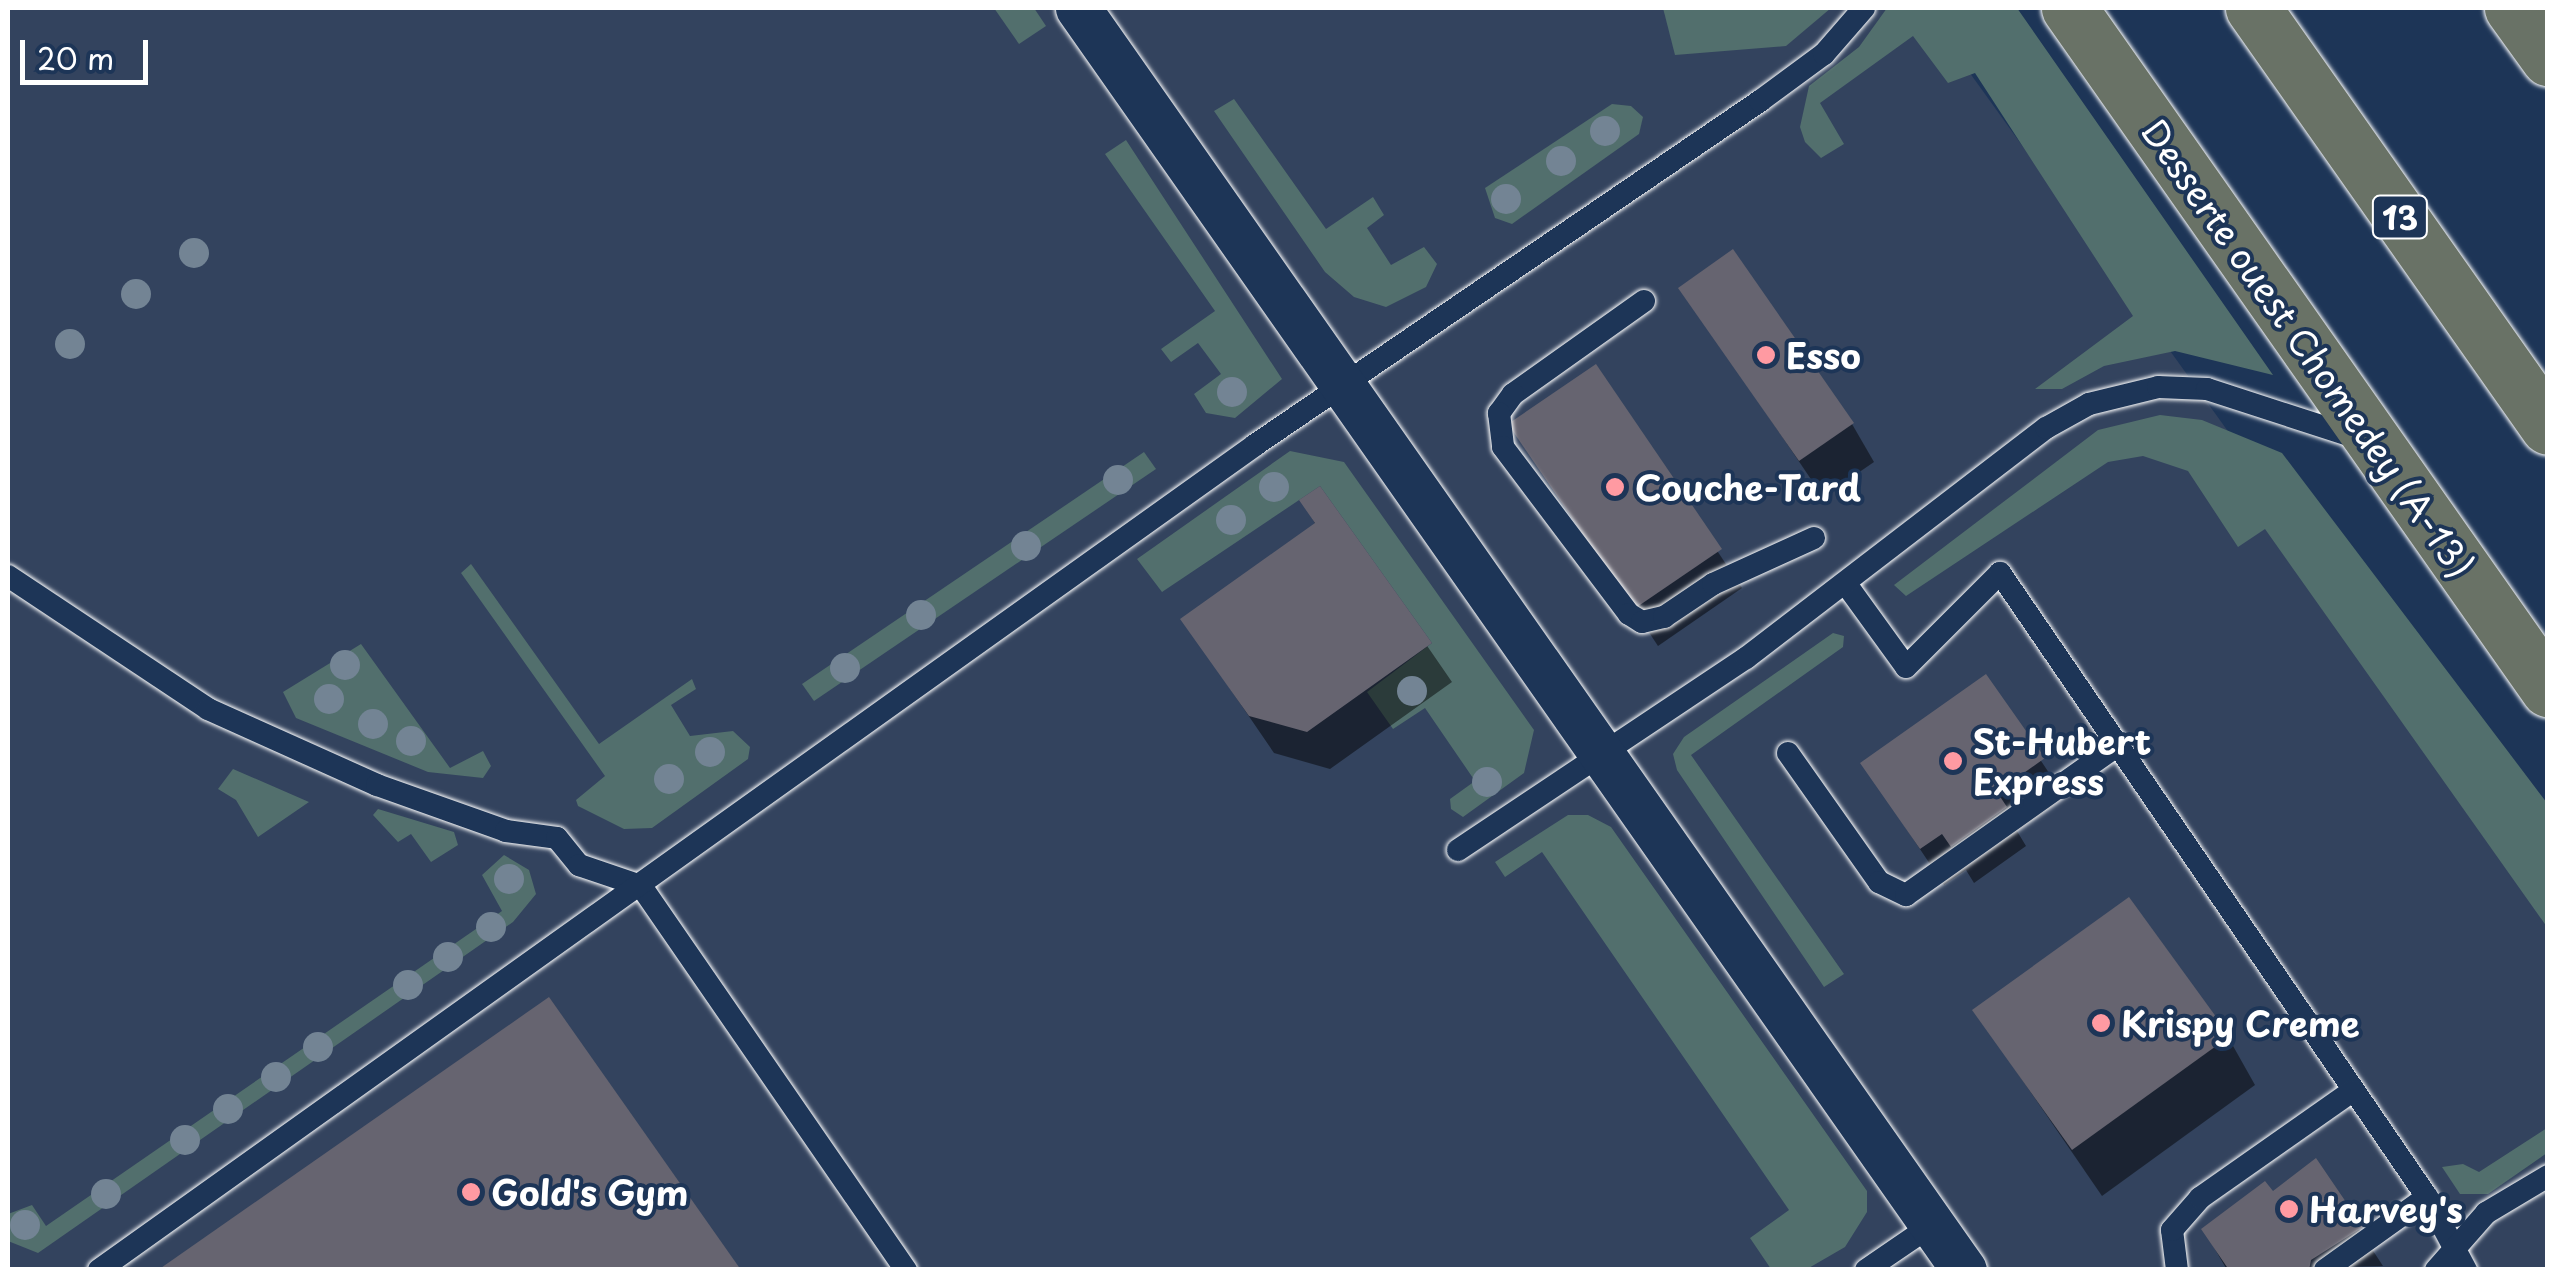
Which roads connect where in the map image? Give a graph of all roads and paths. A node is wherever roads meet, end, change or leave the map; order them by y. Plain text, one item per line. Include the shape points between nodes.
1 (1078, 8) edge
2 (1864, 8) edge
3 (2069, 8) edge
4 (2252, 8) edge
5 (2512, 8) edge
6 (2548, 58) edge
7 (1644, 301) dead end
8 (1343, 385) junction
9 (2548, 428) edge
10 (2376, 444) junction
11 (1814, 538) dead end
12 (8, 576) edge
13 (1846, 584) junction
14 (2548, 689) edge
15 (2119, 744) junction
16 (1788, 753) dead end
17 (1602, 757) junction
18 (1458, 850) dead end
19 (640, 886) junction
20 (2352, 1091) junction
21 (2548, 1176) edge
22 (2427, 1198) junction
23 (1932, 1224) junction
24 (2461, 1258) edge
25 (99, 1270) edge
26 (906, 1270) edge
27 (1866, 1270) edge
28 (1964, 1270) edge
29 (2177, 1270) edge
30 (2325, 1270) edge
31 (2436, 1270) edge

1 - 8 street
2 - 8 lane via 1824,54 1760,102
3 - 10 main road, Desserte ouest Chomedey (A-13)
4 - 9 main road, 13
5 - 6 main road
7 - 11 lane via 1504,405 1499,436 1519,470 1550,502 1629,614 1642,622 1664,617 1713,584
8 - 17 street
8 - 19 lane
10 - 13 lane via 2232,394 2180,386 2105,397 2046,428
10 - 14 main road, Desserte ouest Chomedey (A-13)
12 - 19 lane via 208,710 377,785 506,831 557,838 579,864
13 - 15 lane via 1906,667 2000,573
13 - 17 lane
15 - 16 lane via 1906,894 1885,890
15 - 20 lane
17 - 18 lane
17 - 23 street
19 - 25 lane
19 - 26 lane
20 - 22 lane
20 - 29 lane via 2200,1198 2172,1230
21 - 24 lane via 2486,1213
22 - 24 lane
22 - 30 lane
23 - 27 lane
23 - 28 street
24 - 31 lane

